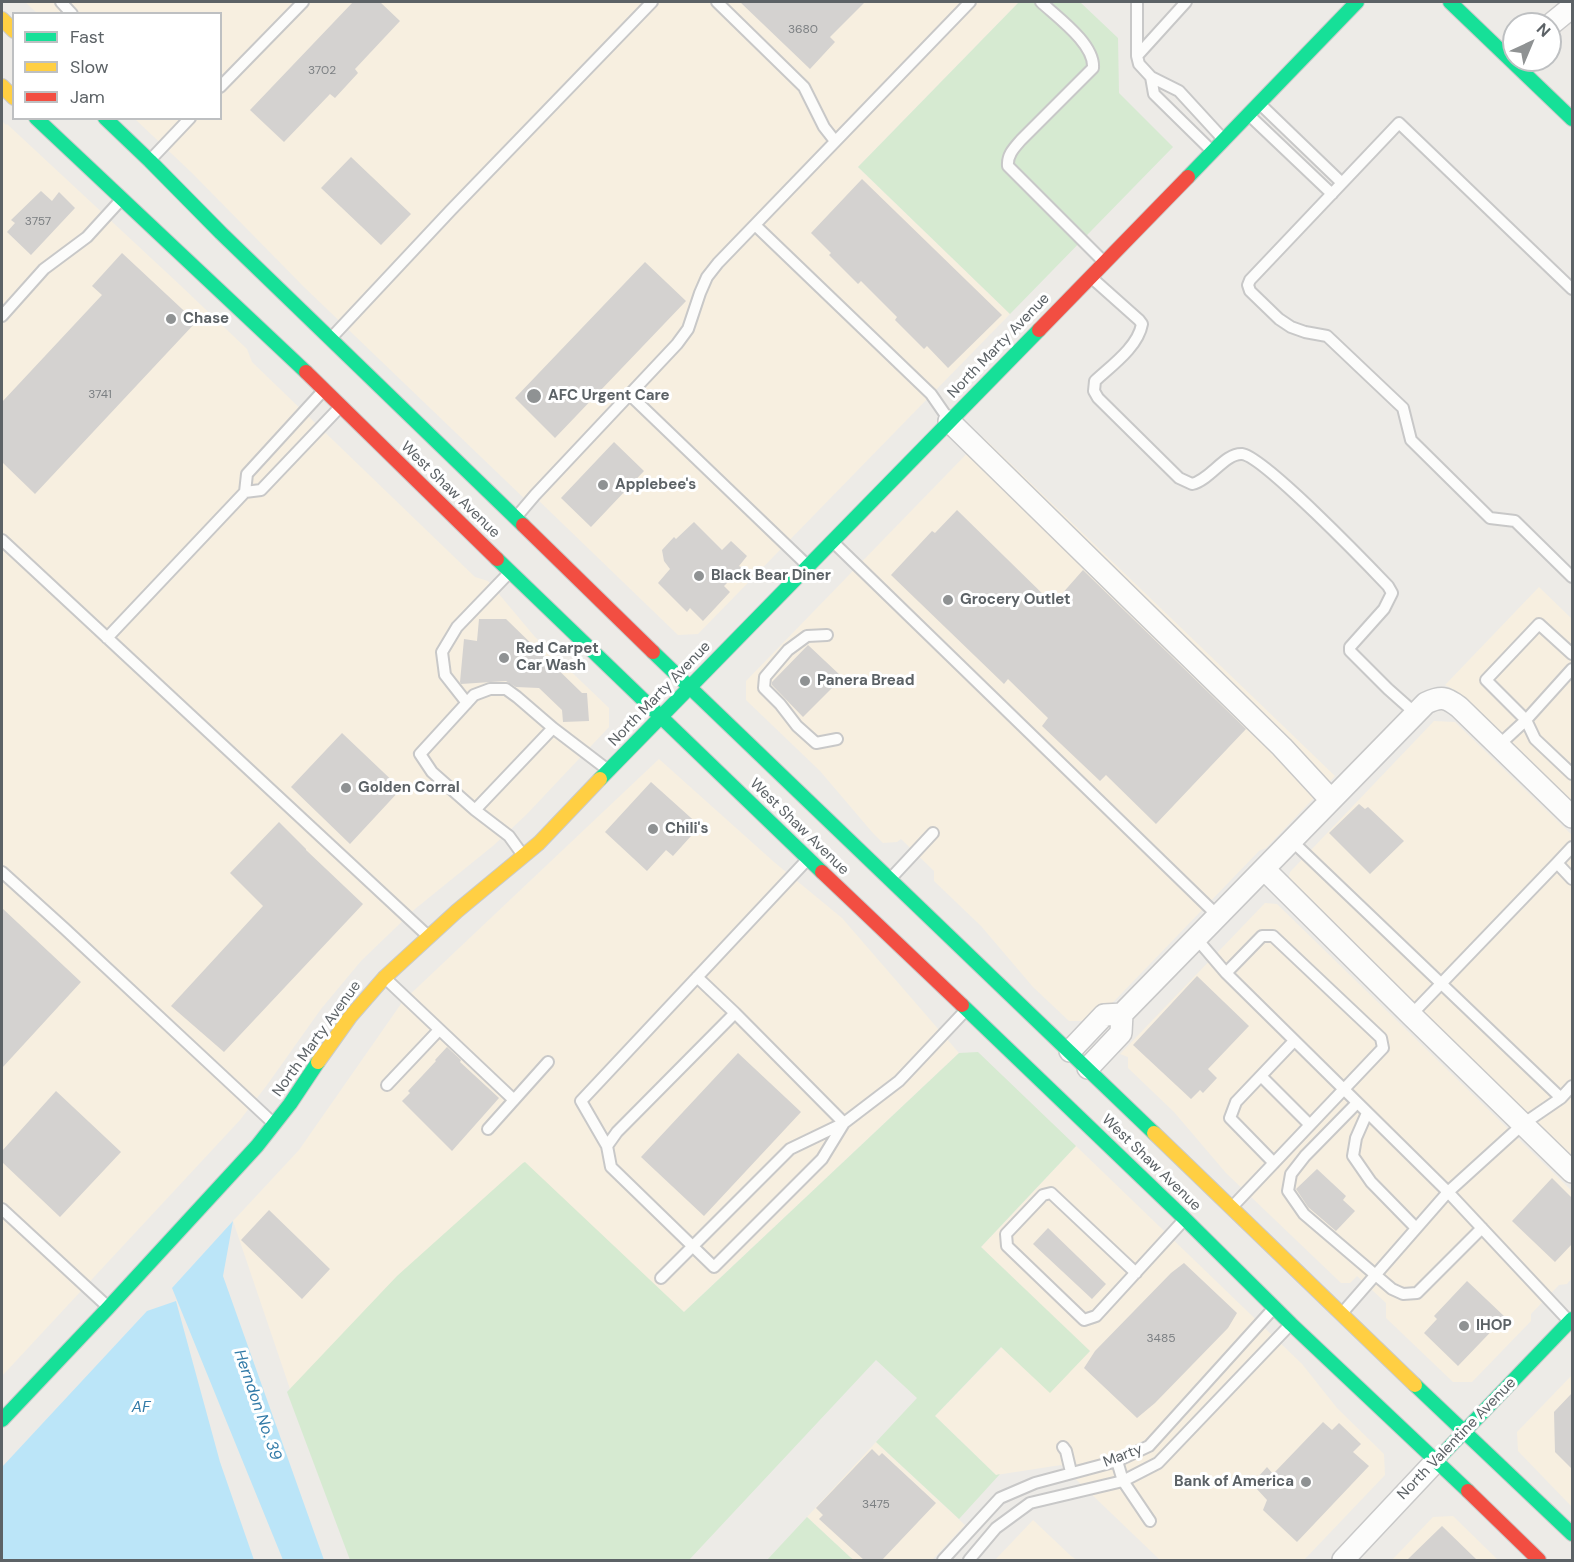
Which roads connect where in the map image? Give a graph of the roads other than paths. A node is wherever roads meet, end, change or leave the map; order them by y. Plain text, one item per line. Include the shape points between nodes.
1 (303, 2) edge
2 (652, 2) edge
3 (717, 2) edge
4 (970, 2) edge
5 (1041, 2) edge
6 (1137, 2) edge
7 (1186, 2) edge
8 (1357, 2) edge
9 (1450, 2) edge
10 (1502, 47) edge
11 (1137, 56) junction
12 (1527, 72) edge
13 (1151, 77) junction
14 (222, 85) edge
15 (1259, 104) junction
16 (1249, 115) junction
17 (1572, 119) edge
18 (38, 120) edge
19 (107, 120) edge
20 (188, 120) edge
21 (835, 141) junction
22 (1224, 141) junction
23 (1213, 152) junction
24 (150, 161) junction
25 (1342, 183) junction
26 (1332, 194) junction
27 (121, 200) junction
28 (151, 204) dead end
29 (755, 225) junction
30 (1104, 262) junction
31 (1090, 276) junction
32 (1572, 289) edge
33 (2, 316) edge
34 (330, 339) junction
35 (314, 343) dead end
36 (346, 388) dead end
37 (325, 390) junction
38 (630, 394) junction
39 (341, 406) junction
40 (949, 421) junction
41 (245, 492) junction
42 (478, 502) dead end
43 (516, 518) junction
44 (2, 540) edge
45 (832, 541) junction
46 (808, 566) junction
47 (510, 571) junction
48 (1572, 577) edge
49 (827, 635) dead end
50 (107, 638) junction
51 (1572, 654) edge
52 (1572, 669) edge
53 (689, 687) junction
54 (467, 703) junction
55 (1415, 713) junction
56 (660, 716) junction
57 (1526, 720) junction
58 (553, 728) junction
59 (837, 739) dead end
60 (1499, 745) junction
61 (609, 770) junction
62 (1572, 774) edge
63 (1331, 800) junction
64 (475, 810) junction
65 (1572, 817) edge
66 (933, 833) dead end
67 (1292, 841) junction
68 (1572, 847) edge
69 (523, 857) junction
70 (808, 858) junction
71 (1557, 863) junction
72 (1264, 869) junction
73 (2, 872) edge
74 (1572, 879) edge
75 (890, 880) junction
76 (1218, 916) junction
77 (428, 936) junction
78 (1196, 938) junction
79 (1226, 974) junction
80 (697, 977) junction
81 (384, 978) junction
82 (1442, 984) junction
83 (968, 1009) junction
84 (987, 1010) dead end
85 (735, 1013) junction
86 (1122, 1014) junction
87 (1411, 1015) junction
88 (439, 1030) junction
89 (1294, 1041) junction
90 (1068, 1060) junction
91 (548, 1062) dead end
92 (1088, 1068) junction
93 (1261, 1076) junction
94 (387, 1085) dead end
95 (1572, 1086) edge
96 (1344, 1090) junction
97 (1561, 1098) junction
98 (514, 1100) junction
99 (1357, 1103) junction
100 (1367, 1113) junction
101 (844, 1123) junction
102 (275, 1124) junction
103 (1523, 1124) junction
104 (1310, 1125) junction
105 (488, 1129) dead end
106 (607, 1146) junction
107 (1274, 1164) junction
108 (1572, 1172) edge
109 (1448, 1192) junction
110 (1231, 1208) junction
111 (2, 1209) edge
112 (1185, 1219) junction
113 (1416, 1228) junction
114 (1482, 1228) junction
115 (692, 1246) junction
116 (1136, 1273) junction
117 (1375, 1276) junction
118 (661, 1278) dead end
119 (108, 1308) junction
120 (1274, 1308) junction
121 (1341, 1315) junction
122 (1571, 1320) edge
123 (1291, 1324) junction
124 (2, 1420) edge
125 (1465, 1431) junction
126 (1063, 1447) dead end
127 (1117, 1461) junction
128 (1436, 1461) junction
129 (1071, 1472) junction
130 (1123, 1481) junction
131 (1150, 1521) dead end
132 (1572, 1534) edge
133 (942, 1560) edge
134 (969, 1560) edge
135 (1343, 1560) edge
136 (1539, 1560) edge

1 - 14 lane
2 - 34 lane
3 - 21 lane via 804,87
4 - 21 lane
5 - 30 lane via 1085,44 1092,55 1093,68 1021,140 1012,151 1008,166
6 - 11 lane
7 - 11 lane
8 - 15 main road, North Marty Avenue
9 - 10 main road
11 - 13 lane
12 - 17 main road
13 - 22 lane via 1179,91
13 - 23 lane via 1154,94
15 - 16 main road, North Marty Avenue
15 - 25 lane
16 - 22 main road, North Marty Avenue
16 - 26 lane
18 - 27 main road, West Shaw Avenue
19 - 24 main road, West Shaw Avenue
20 - 24 lane
21 - 29 lane
22 - 23 main road, North Marty Avenue
23 - 30 main road, North Marty Avenue
24 - 34 main road, West Shaw Avenue
25 - 26 lane
25 - 32 lane via 1399,123
26 - 48 lane via 1250,280 1250,291 1291,327 1327,336 1403,408 1411,440 1490,518 1515,521
27 - 28 main road
27 - 33 lane via 87,237 44,269
27 - 37 main road, West Shaw Avenue
29 - 38 lane via 707,277 688,329 677,344
29 - 40 lane via 931,394
30 - 31 main road, North Marty Avenue
31 - 40 main road, North Marty Avenue
31 - 55 lane via 1142,324 1133,344 1095,381 1098,398 1179,478 1192,484 1233,455 1254,459 1285,484 1388,585 1392,593 1384,609 1350,651
34 - 35 main road
34 - 43 main road, West Shaw Avenue
36 - 37 main road
37 - 39 main road, West Shaw Avenue
37 - 41 lane via 247,474
38 - 43 lane
38 - 46 lane
39 - 41 lane via 261,490
39 - 47 main road, West Shaw Avenue
40 - 45 main road, North Marty Avenue
40 - 63 street via 1282,747
41 - 50 lane
42 - 43 main road
43 - 53 main road, West Shaw Avenue
44 - 50 lane
45 - 46 main road, North Marty Avenue
45 - 76 lane
46 - 53 main road, North Marty Avenue
47 - 54 lane via 457,627 442,652 445,675
47 - 56 main road, West Shaw Avenue
49 - 59 lane via 807,636 788,650 765,677 764,688 816,743
50 - 77 lane
51 - 57 lane via 1539,624 1486,680
52 - 57 lane
53 - 56 main road, North Marty Avenue
53 - 75 main road, West Shaw Avenue
54 - 58 lane via 474,695 490,689 506,689
54 - 64 lane via 420,754 432,772
55 - 60 street via 1437,697 1449,700
55 - 63 street
56 - 61 main road, North Marty Avenue
56 - 70 main road, West Shaw Avenue
57 - 60 lane
57 - 62 lane via 1535,739
58 - 61 lane
58 - 64 lane
60 - 65 street
61 - 69 main road, North Marty Avenue
63 - 67 street
64 - 69 lane via 510,836
66 - 75 lane
67 - 72 street
67 - 82 lane
68 - 71 lane
69 - 77 main road, North Marty Avenue
70 - 80 lane
70 - 83 main road, West Shaw Avenue
71 - 74 lane
71 - 82 lane
72 - 76 street
72 - 87 street
73 - 102 lane
75 - 90 main road, West Shaw Avenue
76 - 78 street
77 - 81 main road, North Marty Avenue
78 - 79 lane
78 - 86 street
79 - 89 lane
79 - 96 lane via 1262,936 1273,936 1381,1038 1383,1048
80 - 85 lane
80 - 106 lane via 581,1101
81 - 88 lane
81 - 102 main road, North Marty Avenue via 350,1017
82 - 87 lane
82 - 97 lane
83 - 84 main road
83 - 101 lane via 899,1081
83 - 112 main road, West Shaw Avenue
85 - 101 lane
85 - 106 lane
86 - 90 street via 1104,1015
86 - 92 street via 1121,1033
87 - 103 street
88 - 94 lane
88 - 98 lane
89 - 93 lane
89 - 96 lane
90 - 92 main road via 1075,1071
91 - 98 lane
92 - 110 main road, West Shaw Avenue
93 - 104 lane
93 - 107 lane via 1236,1102 1230,1118
95 - 97 lane
96 - 99 lane
96 - 104 lane
97 - 103 lane
98 - 105 lane
99 - 100 lane
99 - 117 lane via 1305,1155 1292,1174 1288,1191 1304,1214
100 - 109 lane
100 - 113 lane via 1353,1156 1371,1182
101 - 115 lane via 790,1149
101 - 115 lane via 822,1159 714,1266
102 - 119 main road, North Marty Avenue
103 - 108 street
103 - 109 lane
104 - 107 lane
106 - 115 lane via 611,1167
107 - 110 lane
109 - 113 lane
109 - 114 lane
110 - 121 main road, West Shaw Avenue
111 - 119 lane
112 - 116 lane
112 - 120 main road, West Shaw Avenue
113 - 117 lane
114 - 117 lane via 1417,1293 1403,1294
114 - 122 lane
115 - 118 lane
116 - 116 lane via 1096,1316 1084,1320 1007,1246 1006,1234 1043,1195 1051,1193
117 - 121 lane
119 - 124 main road, North Marty Avenue
120 - 123 main road, West Shaw Avenue
120 - 127 lane, Marty via 1149,1446
121 - 125 main road, West Shaw Avenue
122 - 125 main road, North Valentine Avenue
123 - 128 main road, West Shaw Avenue
123 - 130 lane, Marty via 1158,1464
125 - 128 main road, North Valentine Avenue
125 - 132 main road, West Shaw Avenue
126 - 129 lane
127 - 129 lane, Marty
127 - 130 lane
128 - 135 street, North Valentine Avenue
128 - 136 main road, West Shaw Avenue
129 - 133 lane, Marty via 1000,1498
130 - 131 lane
130 - 134 lane, Marty via 1030,1503 996,1528

